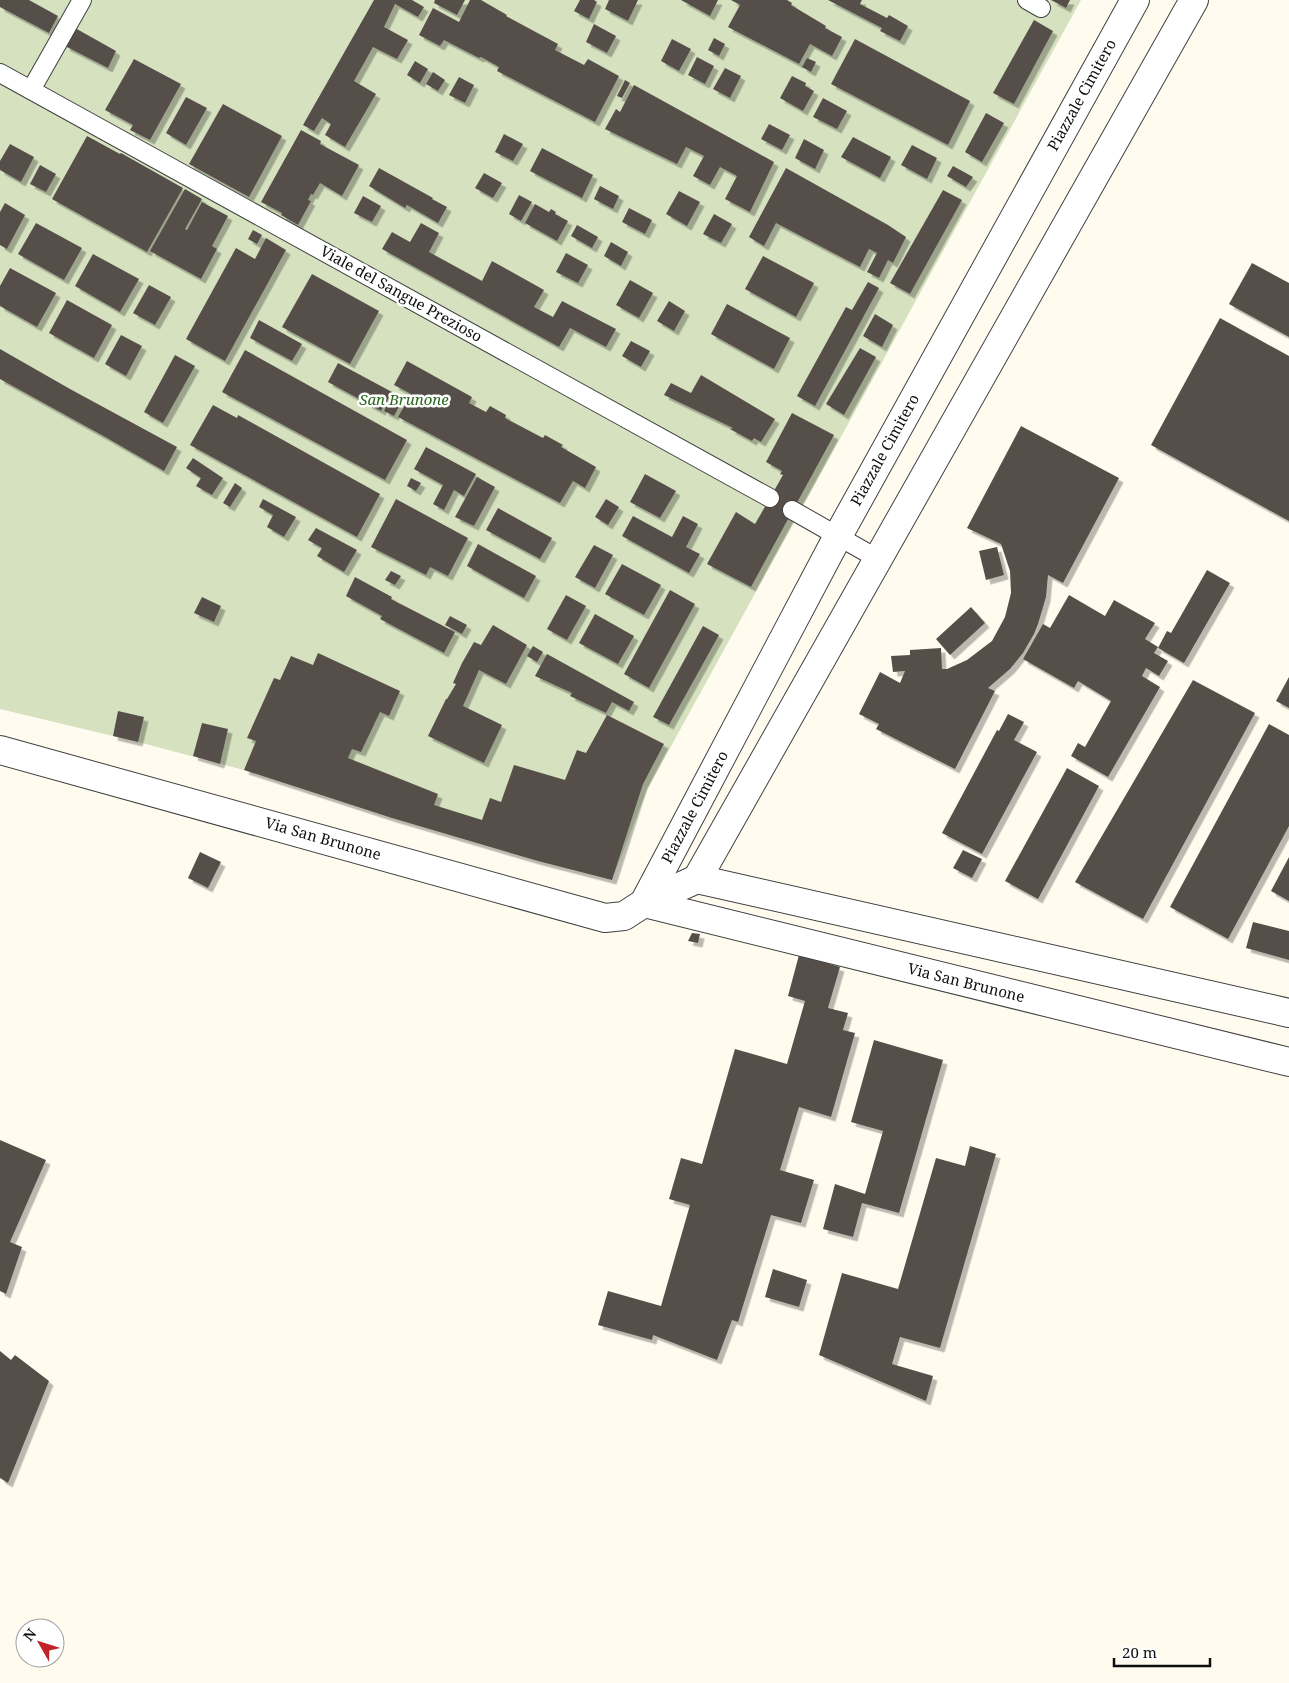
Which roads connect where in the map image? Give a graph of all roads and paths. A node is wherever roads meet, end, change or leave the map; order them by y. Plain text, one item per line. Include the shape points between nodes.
1 (82, 0) edge
2 (1134, 0) edge
3 (1194, 0) edge
4 (0, 73) edge
5 (31, 90) junction
6 (770, 498) dead end
7 (792, 510) dead end
8 (838, 536) junction
9 (878, 559) junction
10 (0, 750) edge
11 (697, 879) junction
12 (644, 903) junction
13 (1289, 1013) edge
14 (1289, 1062) edge

1 - 5 lane
2 - 8 street, Piazzale Cimitero
3 - 9 street
4 - 5 lane, Viale del Sangue Prezioso
5 - 6 lane, Viale del Sangue Prezioso
7 - 8 lane
8 - 9 lane
8 - 12 street, Piazzale Cimitero
9 - 11 street
10 - 12 street, Via San Brunone via 605,918 624,916
11 - 12 street, Via San Brunone
11 - 13 street
12 - 14 street, Via San Brunone

